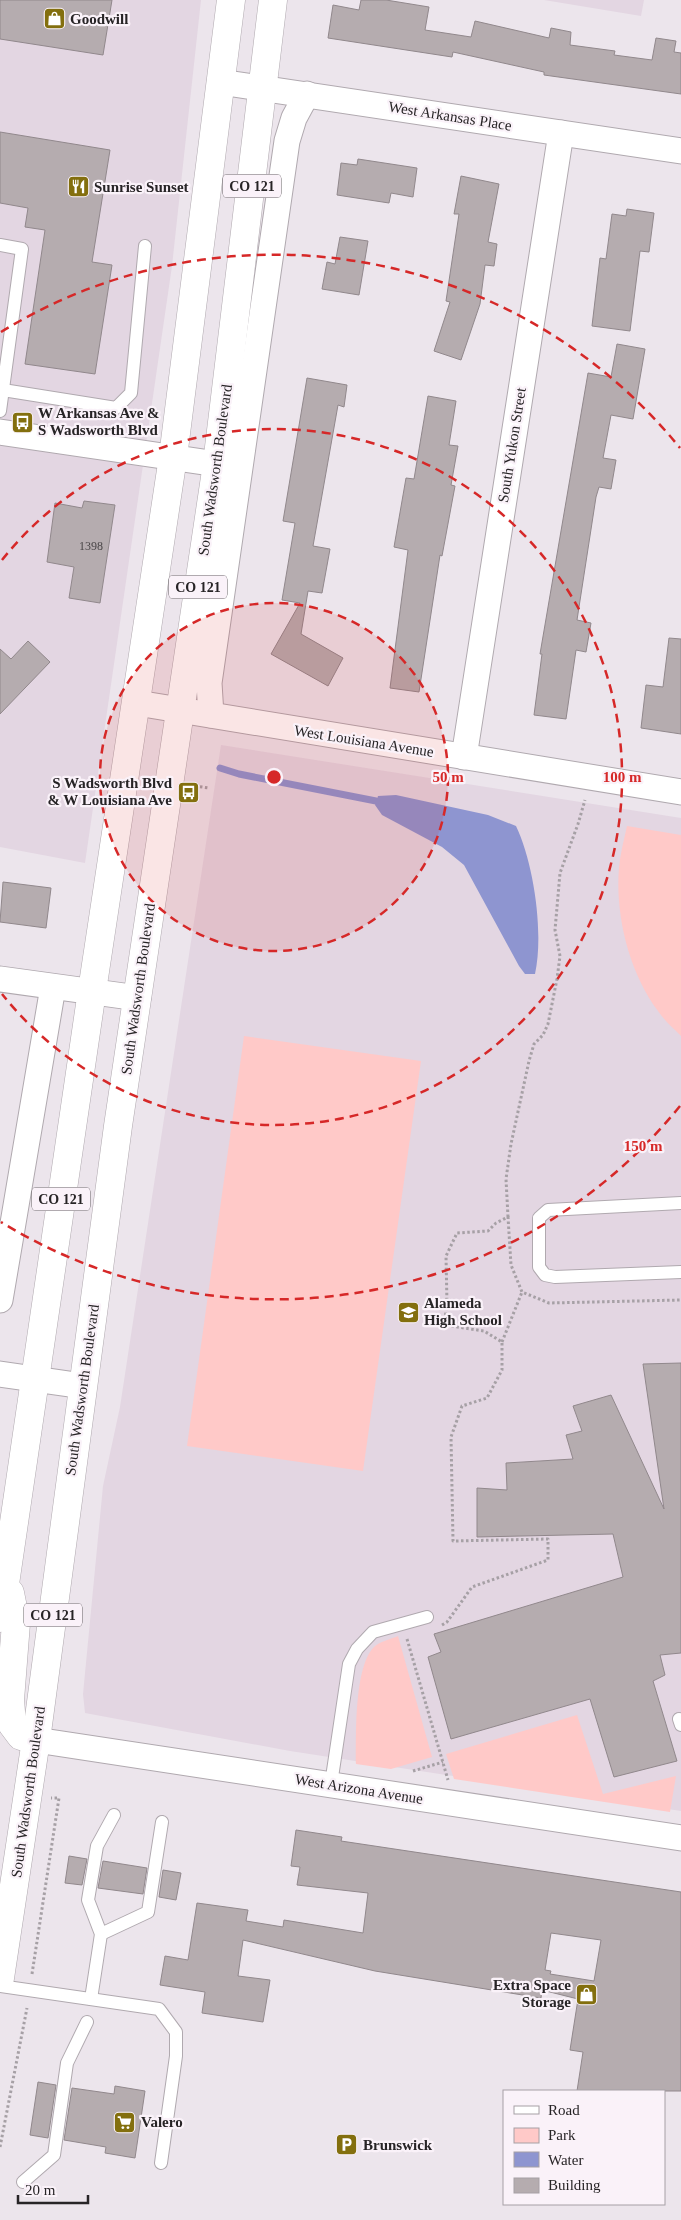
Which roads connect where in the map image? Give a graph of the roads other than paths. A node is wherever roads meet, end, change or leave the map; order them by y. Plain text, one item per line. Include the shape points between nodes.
1 (231, 0) edge
2 (273, 0) edge
3 (220, 82) junction
4 (263, 88) junction
5 (307, 94) junction
6 (561, 133) junction
7 (681, 151) edge
8 (0, 245) edge
9 (145, 246) dead end
10 (3, 390) junction
11 (0, 410) edge
12 (0, 432) edge
13 (173, 458) junction
14 (217, 464) junction
15 (137, 703) junction
16 (180, 710) junction
17 (211, 716) junction
18 (464, 757) junction
19 (681, 792) edge
20 (0, 979) edge
21 (52, 987) junction
22 (92, 991) junction
23 (138, 998) junction
24 (681, 1203) edge
25 (681, 1272) edge
26 (0, 1300) edge
27 (0, 1374) edge
28 (35, 1379) junction
29 (83, 1386) junction
30 (4, 1583) edge
31 (427, 1616) dead end
32 (0, 1618) edge
33 (36, 1740) junction
34 (332, 1784) junction
35 (114, 1815) dead end
36 (162, 1822) dead end
37 (681, 1838) edge
38 (100, 1934) junction
39 (0, 1978) edge
40 (0, 1986) edge
41 (91, 1999) junction
42 (88, 2022) dead end
43 (161, 2163) dead end
44 (23, 2182) dead end

1 - 3 main road, CO 121
2 - 4 main road, South Wadsworth Boulevard / CO 121
3 - 4 street, West Arkansas Place
3 - 13 main road, CO 121
4 - 5 street, West Arkansas Place
4 - 14 main road, South Wadsworth Boulevard / CO 121
5 - 6 street, West Arkansas Place
5 - 17 street, South Wadsworth Boulevard via 294,118 287,141 209,683
6 - 7 street, West Arkansas Place
6 - 18 street, South Yukon Street
8 - 10 lane via 22,249
9 - 10 lane via 131,392 126,398 116,408
10 - 11 lane
12 - 13 street
13 - 14 street
13 - 15 main road, CO 121
14 - 16 main road, South Wadsworth Boulevard / CO 121
15 - 16 street, West Louisiana Avenue
15 - 22 main road, CO 121
16 - 17 street, West Louisiana Avenue
16 - 23 main road, South Wadsworth Boulevard / CO 121
17 - 18 street, West Louisiana Avenue
18 - 19 street, West Louisiana Avenue
20 - 21 street
21 - 22 street
21 - 26 street
22 - 23 street
22 - 28 main road, CO 121
23 - 29 main road, South Wadsworth Boulevard / CO 121
24 - 25 lane via 548,1210 539,1218 539,1267 545,1275
27 - 28 street
28 - 29 street
28 - 30 main road, CO 121
29 - 33 main road, South Wadsworth Boulevard / CO 121
30 - 32 main road, CO 121
30 - 33 main road via 16,1623 10,1700 12,1724 20,1736
31 - 34 lane via 373,1632 357,1648 349,1664
33 - 34 street, West Arizona Avenue
33 - 39 main road, South Wadsworth Boulevard / CO 121
34 - 37 street, West Arizona Avenue
35 - 38 lane via 97,1846 88,1900
36 - 38 lane via 148,1912
38 - 41 lane
40 - 41 lane
41 - 43 lane via 159,2009 176,2032 176,2056
42 - 44 lane via 67,2063 54,2155

